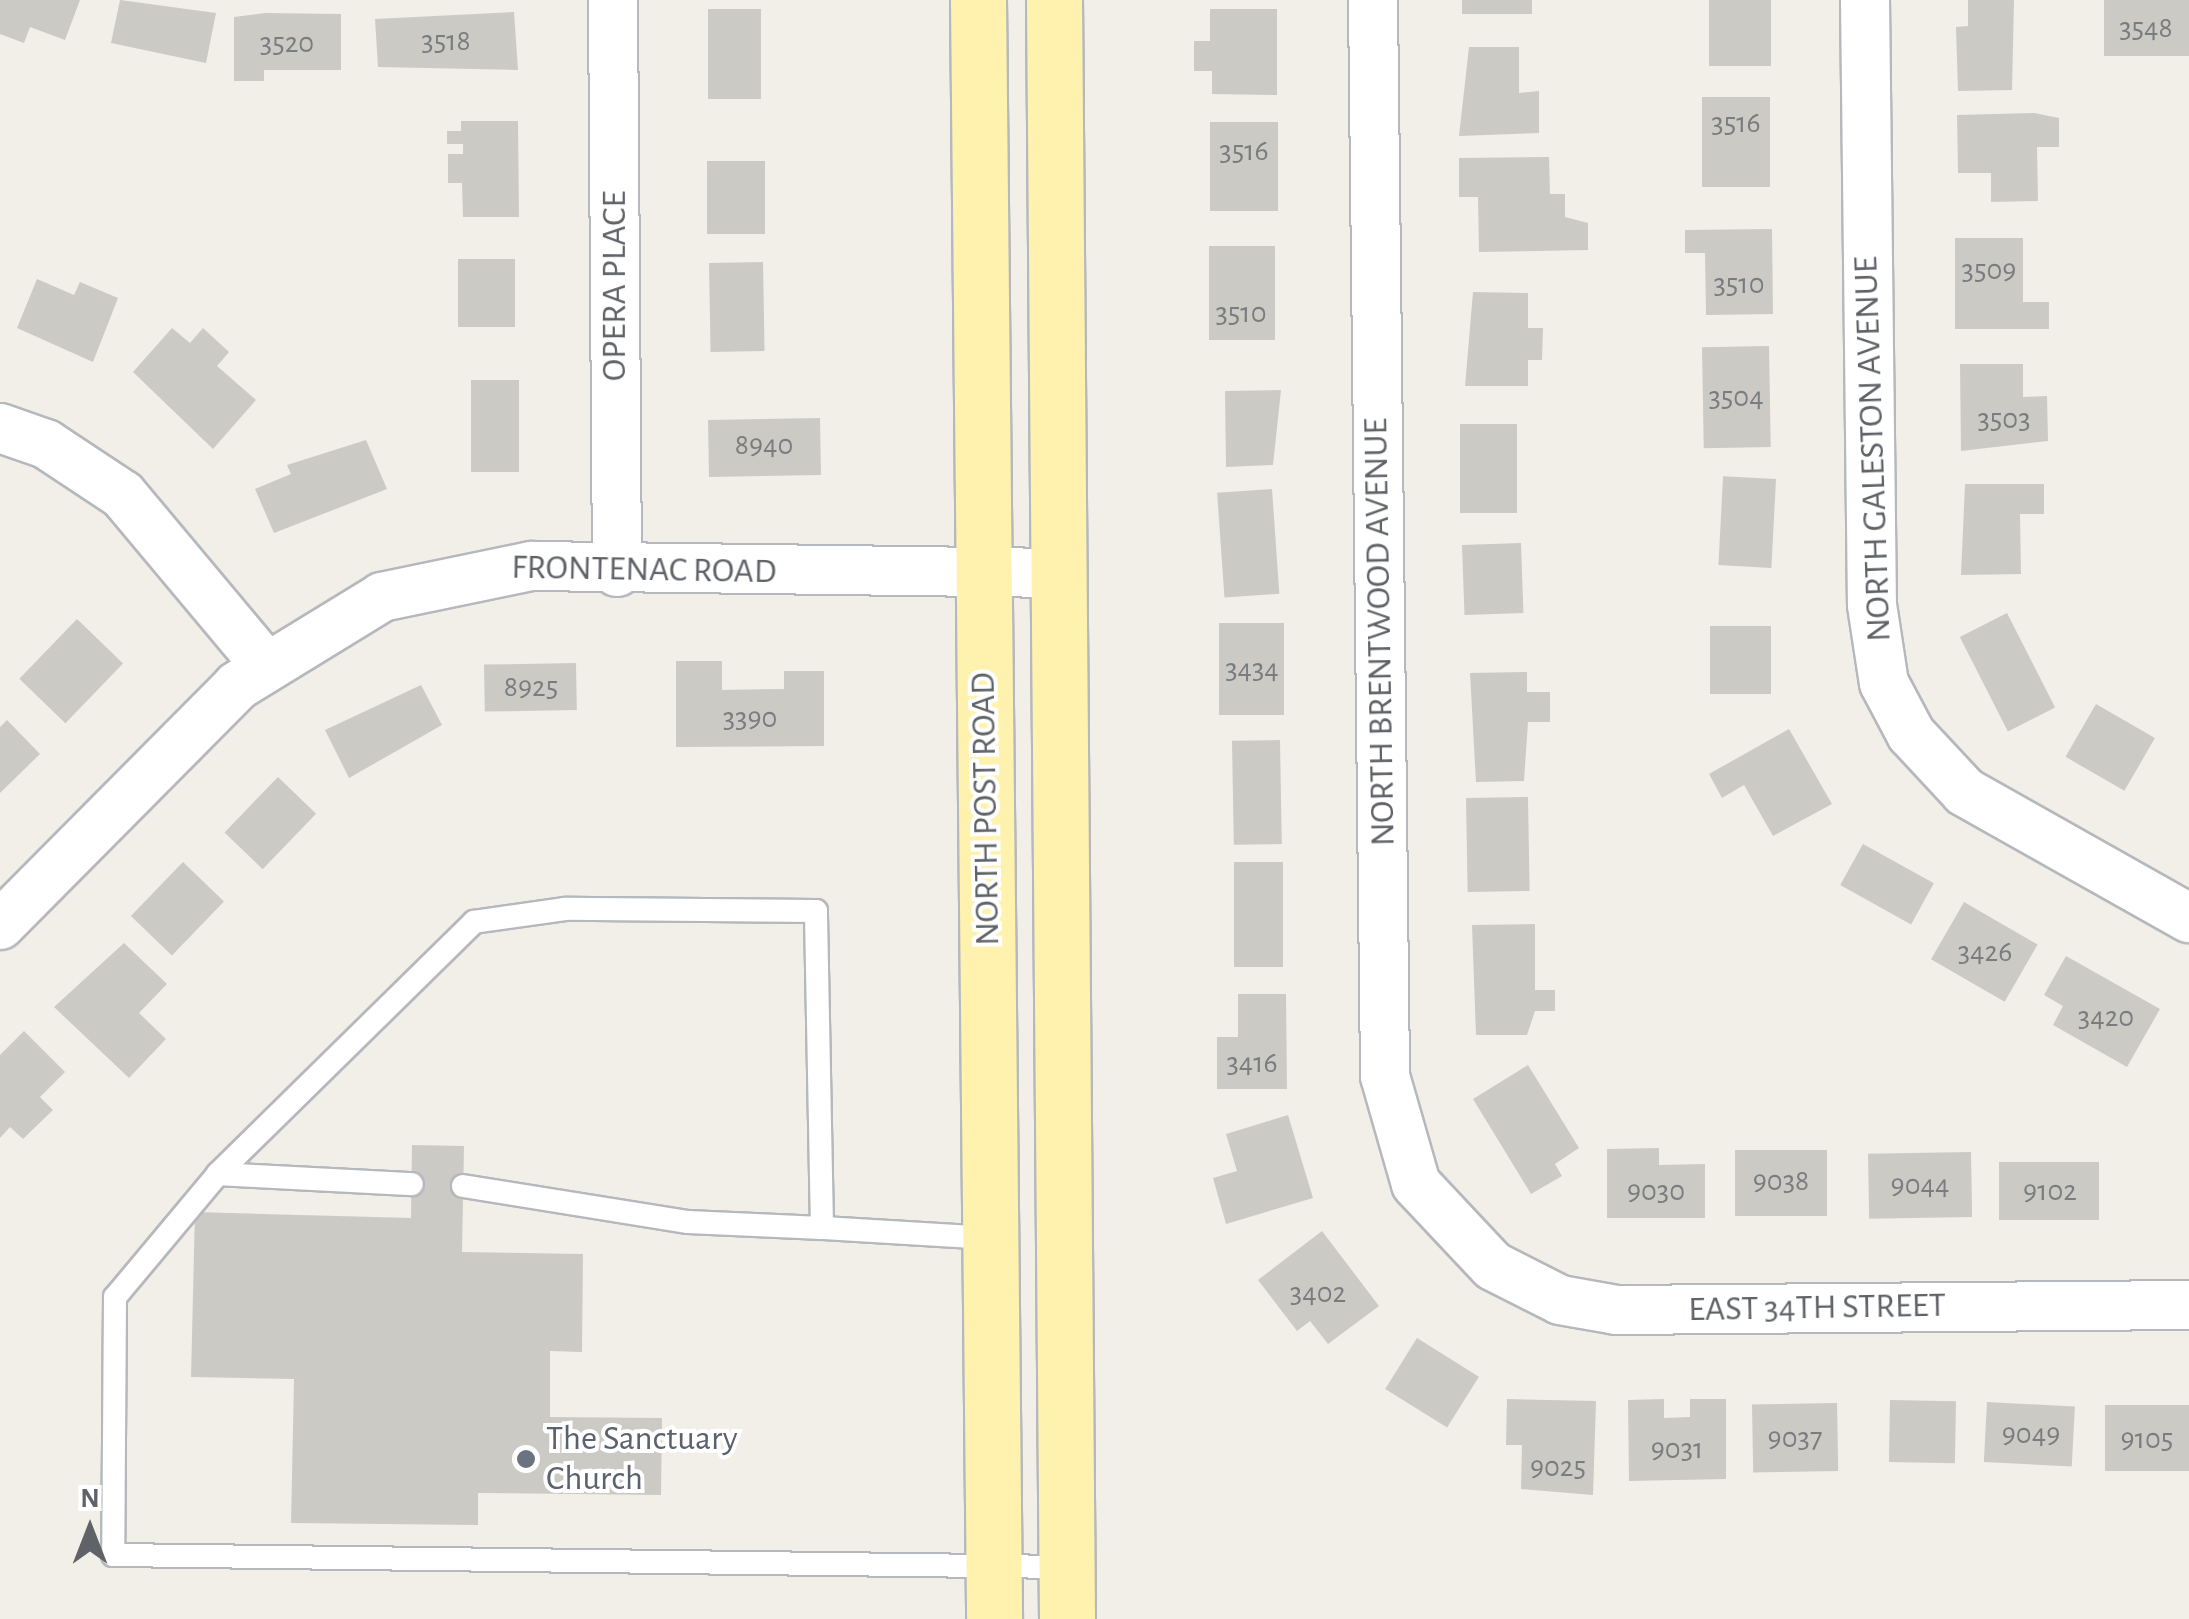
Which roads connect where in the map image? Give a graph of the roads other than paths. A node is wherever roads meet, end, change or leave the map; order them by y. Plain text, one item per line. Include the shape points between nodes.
1 (614, 0) edge
2 (978, 0) edge
3 (1054, 0) edge
4 (1372, 0) edge
5 (1865, 0) edge
6 (0, 428) edge
7 (617, 572) junction
8 (984, 573) junction
9 (1058, 573) junction
10 (265, 665) junction
11 (2189, 918) edge
12 (0, 926) edge
13 (218, 1174) junction
14 (412, 1184) dead end
15 (463, 1186) dead end
16 (822, 1228) junction
17 (991, 1238) junction
18 (1463, 1242) joint
19 (2189, 1305) edge
20 (993, 1593) edge
21 (1067, 1593) edge

1 - 7 street, OPERA PLACE
2 - 8 main road, NORTH POST ROAD
3 - 9 main road, NORTH POST ROAD
4 - 18 street, NORTH BRENTWOOD AVENUE via 1385,1076 1416,1184
5 - 11 street, NORTH GALESTON AVENUE via 1872,604 1884,683 1911,734 1966,792
6 - 10 street via 46,444 123,496
7 - 8 street, FRONTENAC ROAD
7 - 10 street, FRONTENAC ROAD via 532,566 437,580 347,614
8 - 9 street, FRONTENAC ROAD
8 - 17 main road, NORTH POST ROAD
9 - 21 main road, NORTH POST ROAD
10 - 12 street, FRONTENAC ROAD
13 - 14 lane
13 - 16 lane via 474,922 565,910 816,911
13 - 20 lane via 116,1297 113,1554
15 - 16 lane via 688,1222
16 - 17 lane
17 - 20 main road, NORTH POST ROAD
18 - 19 street, EAST 34TH STREET via 1542,1294 1616,1310
20 - 21 lane

